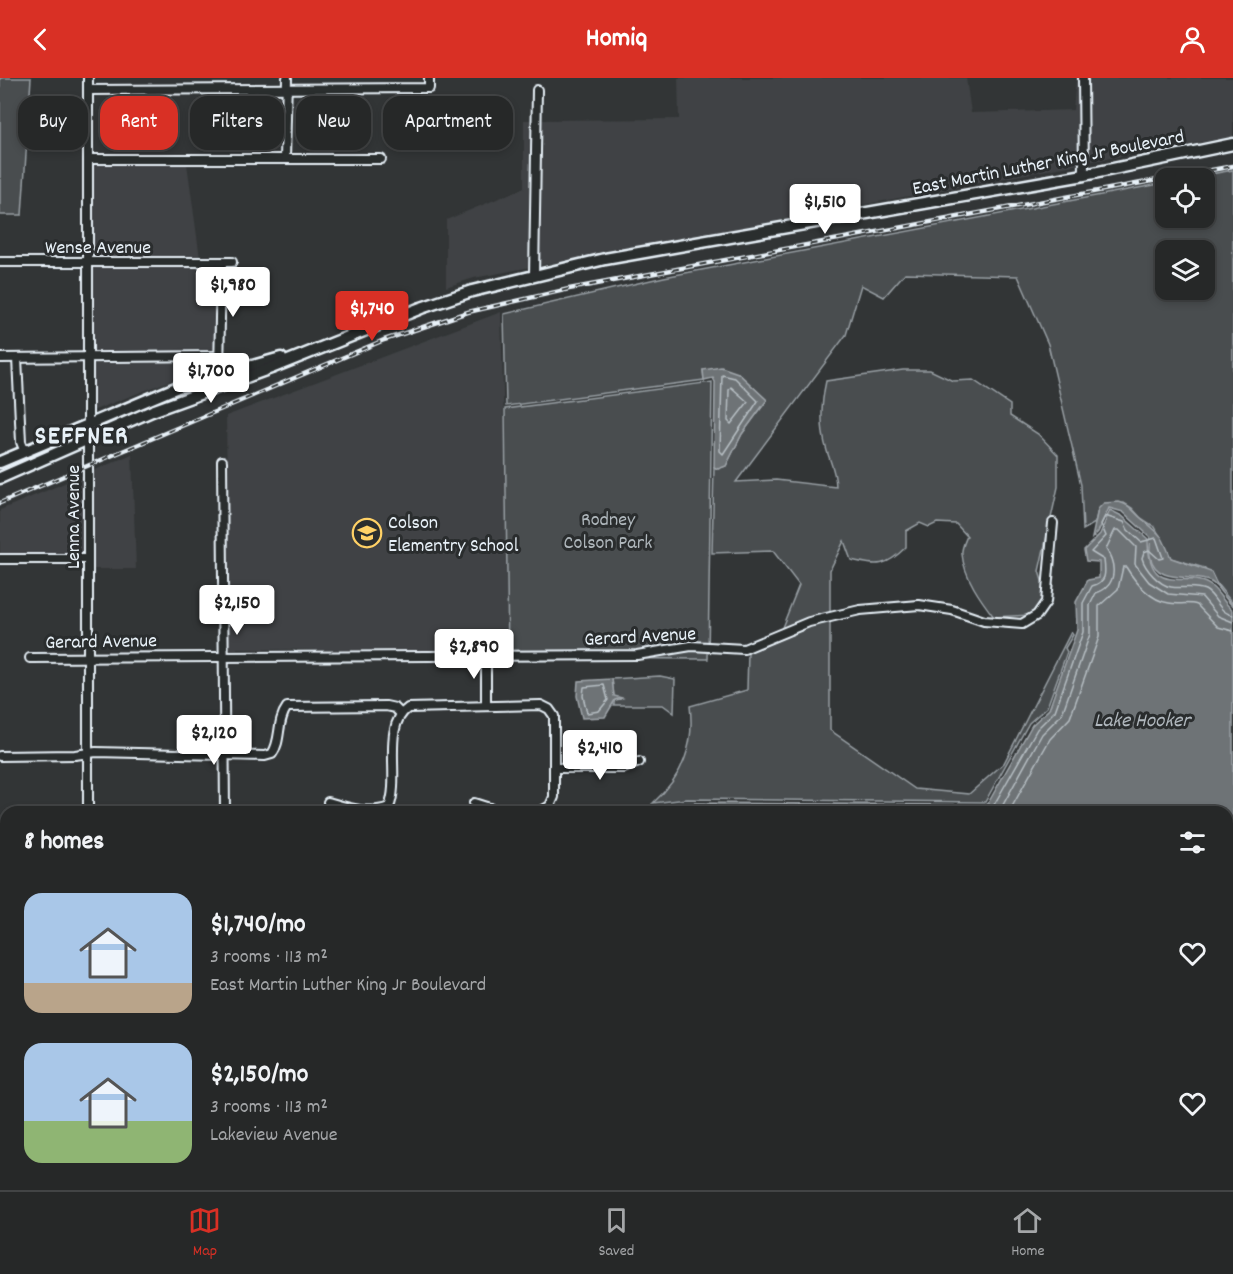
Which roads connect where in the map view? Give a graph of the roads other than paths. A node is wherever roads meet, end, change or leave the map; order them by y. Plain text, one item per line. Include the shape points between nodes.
1 (88, 78) edge
2 (286, 78) edge
3 (429, 78) edge
4 (1083, 78) edge
5 (286, 89) junction
6 (88, 90) junction
7 (537, 90) dead end
8 (1233, 144) edge
9 (88, 159) junction
10 (285, 159) junction
11 (381, 159) dead end
12 (1084, 175) junction
13 (0, 262) edge
14 (88, 262) junction
15 (221, 262) junction
16 (232, 262) dead end
17 (534, 276) junction
18 (321, 346) junction
19 (220, 356) junction
20 (0, 358) edge
21 (17, 358) junction
22 (89, 358) junction
23 (219, 373) junction
24 (88, 426) junction
25 (89, 438) junction
26 (25, 452) junction
27 (222, 461) dead end
28 (0, 462) edge
29 (0, 478) edge
30 (1053, 523) dead end
31 (88, 559) junction
32 (0, 560) edge
33 (486, 655) junction
34 (88, 656) junction
35 (225, 656) junction
36 (30, 658) dead end
37 (486, 705) junction
38 (400, 713) junction
39 (88, 753) junction
40 (225, 753) junction
41 (0, 756) edge
42 (639, 762) dead end
43 (554, 768) junction
44 (328, 802) dead end
45 (474, 803) dead end
46 (88, 806) edge
47 (225, 806) edge
48 (342, 806) edge
49 (389, 806) edge
50 (483, 806) edge
51 (550, 806) edge

1 - 6 street, Lenna Avenue
2 - 5 street
3 - 5 street via 429,88
4 - 12 street
5 - 6 street
5 - 10 street
6 - 9 street, Lenna Avenue
7 - 17 street
8 - 12 main road, East Martin Luther King Jr Boulevard
9 - 10 street
9 - 14 street, Lenna Avenue
10 - 11 street
12 - 17 main road, East Martin Luther King Jr Boulevard
13 - 14 street, Wense Avenue
14 - 15 street, Wense Avenue
14 - 22 street, Lenna Avenue
15 - 16 street, Wense Avenue
15 - 19 street
17 - 18 main road, East Martin Luther King Jr Boulevard via 472,291
18 - 23 main road
18 - 25 main road
19 - 22 street
19 - 23 street
20 - 21 street
21 - 22 street
21 - 26 street via 21,442
22 - 24 street, Lenna Avenue
23 - 24 main road
24 - 25 street, Lenna Avenue
24 - 26 main road
25 - 29 main road
25 - 31 street, Lenna Avenue
26 - 28 main road
27 - 35 street
30 - 33 street, Gerard Avenue via 1046,602 1037,615 1022,624 984,621 952,610 919,605 860,610 809,622 744,649 691,646 637,655
31 - 32 street
31 - 34 street, Lenna Avenue
33 - 35 street, Gerard Avenue
33 - 37 street
34 - 35 street, Gerard Avenue
34 - 36 street, Gerard Avenue
34 - 39 street, Lenna Avenue
35 - 40 street
37 - 38 street via 416,706
37 - 43 street via 541,705 549,709 554,716
38 - 40 street via 386,706 287,707 272,754
38 - 49 street via 394,725 394,796
39 - 40 street
39 - 41 street
39 - 46 street, Lenna Avenue
40 - 47 street
42 - 43 street via 624,768
43 - 51 street via 554,797
44 - 48 street
45 - 50 street

